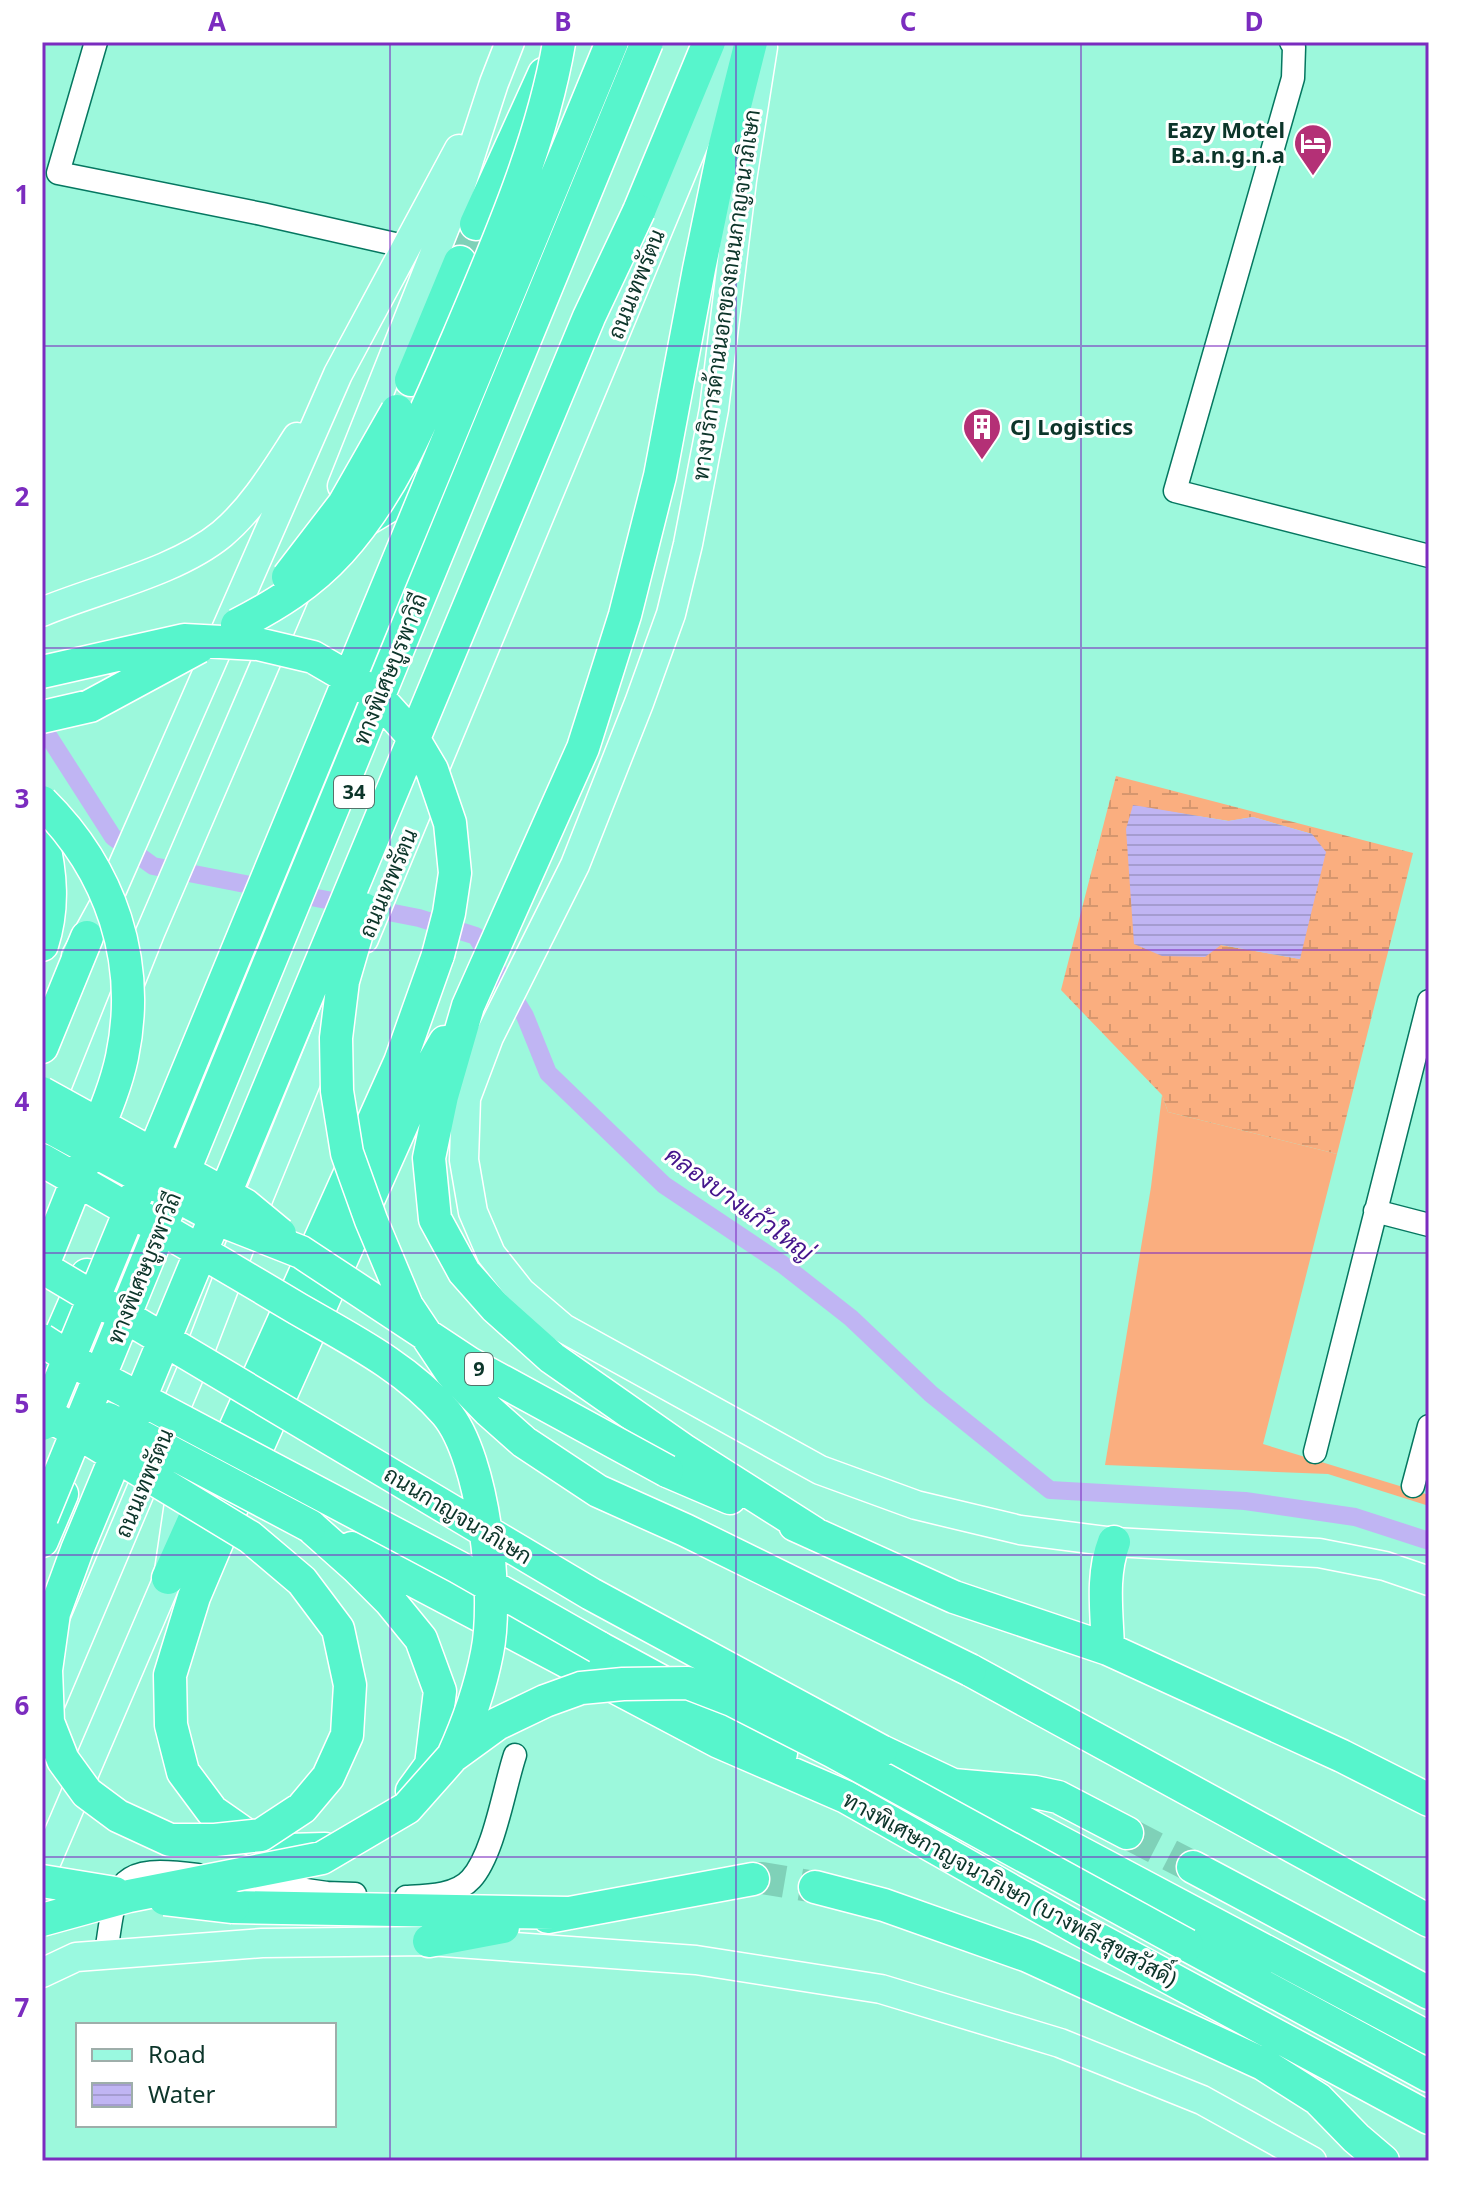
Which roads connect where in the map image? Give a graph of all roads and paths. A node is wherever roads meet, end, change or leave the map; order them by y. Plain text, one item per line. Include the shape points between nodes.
1 (96, 42) edge
2 (510, 42) edge
3 (560, 42) edge
4 (606, 42) edge
5 (612, 42) edge
6 (647, 42) edge
7 (663, 42) edge
8 (709, 42) edge
9 (736, 42) edge
10 (751, 42) edge
11 (764, 42) edge
12 (1291, 42) edge
13 (494, 83) junction
14 (639, 211) junction
15 (476, 224) tunnel mouth
16 (408, 247) junction
17 (460, 262) tunnel mouth
18 (338, 374) junction
19 (411, 380) dead end
20 (397, 411) dead end
21 (424, 485) junction
22 (314, 551) junction
23 (1429, 556) edge
24 (48, 609) edge
25 (237, 625) junction
26 (42, 672) edge
27 (42, 720) edge
28 (42, 802) edge
29 (46, 850) edge
30 (87, 937) junction
31 (42, 945) edge
32 (1429, 1001) edge
33 (468, 1006) junction
34 (42, 1011) edge
35 (42, 1047) edge
36 (42, 1093) edge
37 (42, 1123) edge
38 (42, 1160) edge
39 (42, 1203) edge
40 (1375, 1211) junction
41 (1429, 1225) edge
42 (301, 1252) junction
43 (42, 1267) edge
44 (42, 1340) edge
45 (201, 1348) junction
46 (42, 1378) edge
47 (42, 1385) edge
48 (42, 1411) edge
49 (42, 1424) edge
50 (1429, 1426) edge
51 (1315, 1452) dead end
52 (1413, 1486) dead end
53 (42, 1517) edge
54 (310, 1526) junction
55 (814, 1533) junction
56 (42, 1541) edge
57 (1114, 1542) junction
58 (168, 1578) junction
59 (1429, 1581) edge
60 (1108, 1649) junction
61 (592, 1659) junction
62 (42, 1724) edge
63 (515, 1755) dead end
64 (453, 1756) junction
65 (953, 1785) junction
66 (1423, 1792) edge
67 (1127, 1833) tunnel mouth
68 (1193, 1867) tunnel mouth
69 (42, 1872) edge
70 (753, 1879) tunnel mouth
71 (42, 1881) edge
72 (815, 1887) tunnel mouth
73 (570, 1913) junction
74 (42, 1920) edge
75 (1429, 1921) edge
76 (429, 1941) junction
77 (106, 1954) junction
78 (42, 1973) edge
79 (1429, 1993) edge
80 (1429, 2038) edge
81 (1429, 2076) edge
82 (1429, 2118) edge
83 (1312, 2161) edge
84 (1383, 2161) edge

1 - 16 street via 58,173
2 - 13 main road
3 - 15 highway, bridge
3 - 25 highway, bridge via 540,120 484,276 403,459 365,520 313,578 283,602
4 - 21 highway, 34
5 - 49 highway, ทางพิเศษบูรพาวิถี, bridge
6 - 53 highway, ทางพิเศษบูรพาวิถี, bridge
7 - 56 highway, 34
8 - 14 highway
9 - 45 main road, ถนนเทพรัตน via 361,946
10 - 33 highway via 705,238 660,476 625,615 583,748
11 - 57 main road, ทางบริการด้านนอกของถนนกาญจนาภิเษก via 714,409 671,614 575,865 489,1037 466,1098 464,1160 473,1212 491,1254 521,1292 563,1328 820,1470 916,1505 1020,1530
12 - 23 street via 1293,78 1175,491
13 - 16 main road
13 - 22 main road via 457,197
14 - 48 highway, bridge via 589,317 513,505 120,1448 113,1462 101,1491 54,1613 46,1670 48,1722 63,1760 87,1793 118,1816 170,1840 261,1835 302,1808 328,1777 347,1735 350,1685 338,1629 302,1581 250,1537 120,1458 107,1450
14 - 75 highway, bridge via 606,322 373,884 343,981 337,1091 347,1153 407,1306 451,1372 489,1411 524,1442 598,1491 970,1670
16 - 18 main road
17 - 19 highway
18 - 24 main road via 261,492 221,534 144,575
18 - 30 main road via 148,810
20 - 25 highway, bridge via 315,544 284,582
21 - 22 highway
21 - 46 highway, 34 via 263,874 229,941
22 - 39 main road via 150,933
25 - 27 highway, bridge via 90,706
26 - 58 highway, bridge via 184,640 258,644 313,657 373,692 410,733 432,770 450,823 455,873 449,913 400,1062
28 - 43 highway, bridge via 85,851 106,893 121,932 129,992 122,1057
29 - 31 highway via 51,895
30 - 34 main road
30 - 35 highway
32 - 40 street
33 - 54 highway via 417,1091 260,1440 194,1597 170,1675 171,1725 183,1772 212,1811 252,1839 287,1850 328,1849 372,1830 402,1806 431,1765 440,1691 421,1639 390,1601
33 - 55 highway via 429,1158 435,1219 464,1272 552,1358
36 - 42 highway, bridge via 245,1205
37 - 42 highway, 9, bridge via 225,1222
38 - 64 highway, bridge via 361,1346 410,1378 448,1415 477,1484 491,1593 488,1649
40 - 41 street
40 - 51 street
42 - 55 highway, 9, bridge via 469,1363 667,1471
43 - 65 highway, ถนนกาญจนาภิเษก, bridge via 591,1594
44 - 61 highway, bridge via 101,1378 444,1560
45 - 58 main road
45 - 62 main road, ถนนเทพรัตน
47 - 54 highway, bridge
50 - 52 street
54 - 61 highway
55 - 60 highway via 954,1597
57 - 59 main road, ทางบริการด้านนอกของถนนกาญจนาภิเษก via 1319,1553
57 - 60 highway via 1105,1578
58 - 69 main road
60 - 66 highway
61 - 82 highway, ทางพิเศษกาญจนาภิเษก (บางพลี-สุขสวัสดิ์) via 729,1718 846,1797
63 - 77 street via 483,1857 471,1879 458,1888 399,1897 327,1893 157,1870 140,1873 118,1891
64 - 74 highway, bridge via 407,1808 322,1858 129,1896
64 - 81 highway, bridge via 497,1724 581,1688 688,1683 832,1751
65 - 67 highway via 1058,1797
65 - 80 highway
68 - 79 highway
70 - 73 highway
71 - 73 highway, bridge via 233,1907
72 - 84 highway via 884,1905 1028,1956 1263,2064 1318,2099
73 - 76 highway
76 - 77 main road via 262,1943
76 - 83 main road via 696,1960 881,1989 1060,2043 1202,2100
77 - 78 main road via 76,1957

